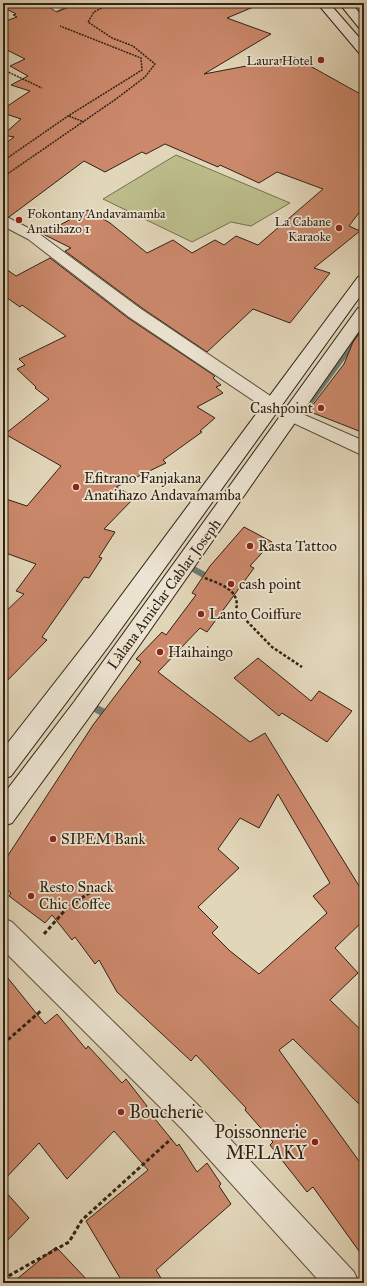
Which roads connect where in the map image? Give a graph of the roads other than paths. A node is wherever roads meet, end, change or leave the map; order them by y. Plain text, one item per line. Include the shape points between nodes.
1 (323, 3) edge
2 (345, 3) edge
3 (364, 26) edge
4 (364, 51) edge
5 (3, 220) edge
6 (364, 280) edge
7 (364, 312) edge
8 (272, 405) junction
9 (291, 415) junction
10 (364, 449) edge
11 (3, 768) edge
12 (3, 814) edge
13 (3, 931) edge
14 (343, 1283) edge

1 - 4 main road
2 - 3 main road
5 - 8 main road via 33,236 135,313
6 - 8 main road, Làlana Amiclar Cablar Joseph
7 - 9 main road, Làlana Amiclar Cablar Joseph
8 - 11 main road, Làlana Amiclar Cablar Joseph via 100,641
9 - 10 main road
9 - 12 main road, Làlana Amiclar Cablar Joseph via 82,709
13 - 14 main road via 192,1119

